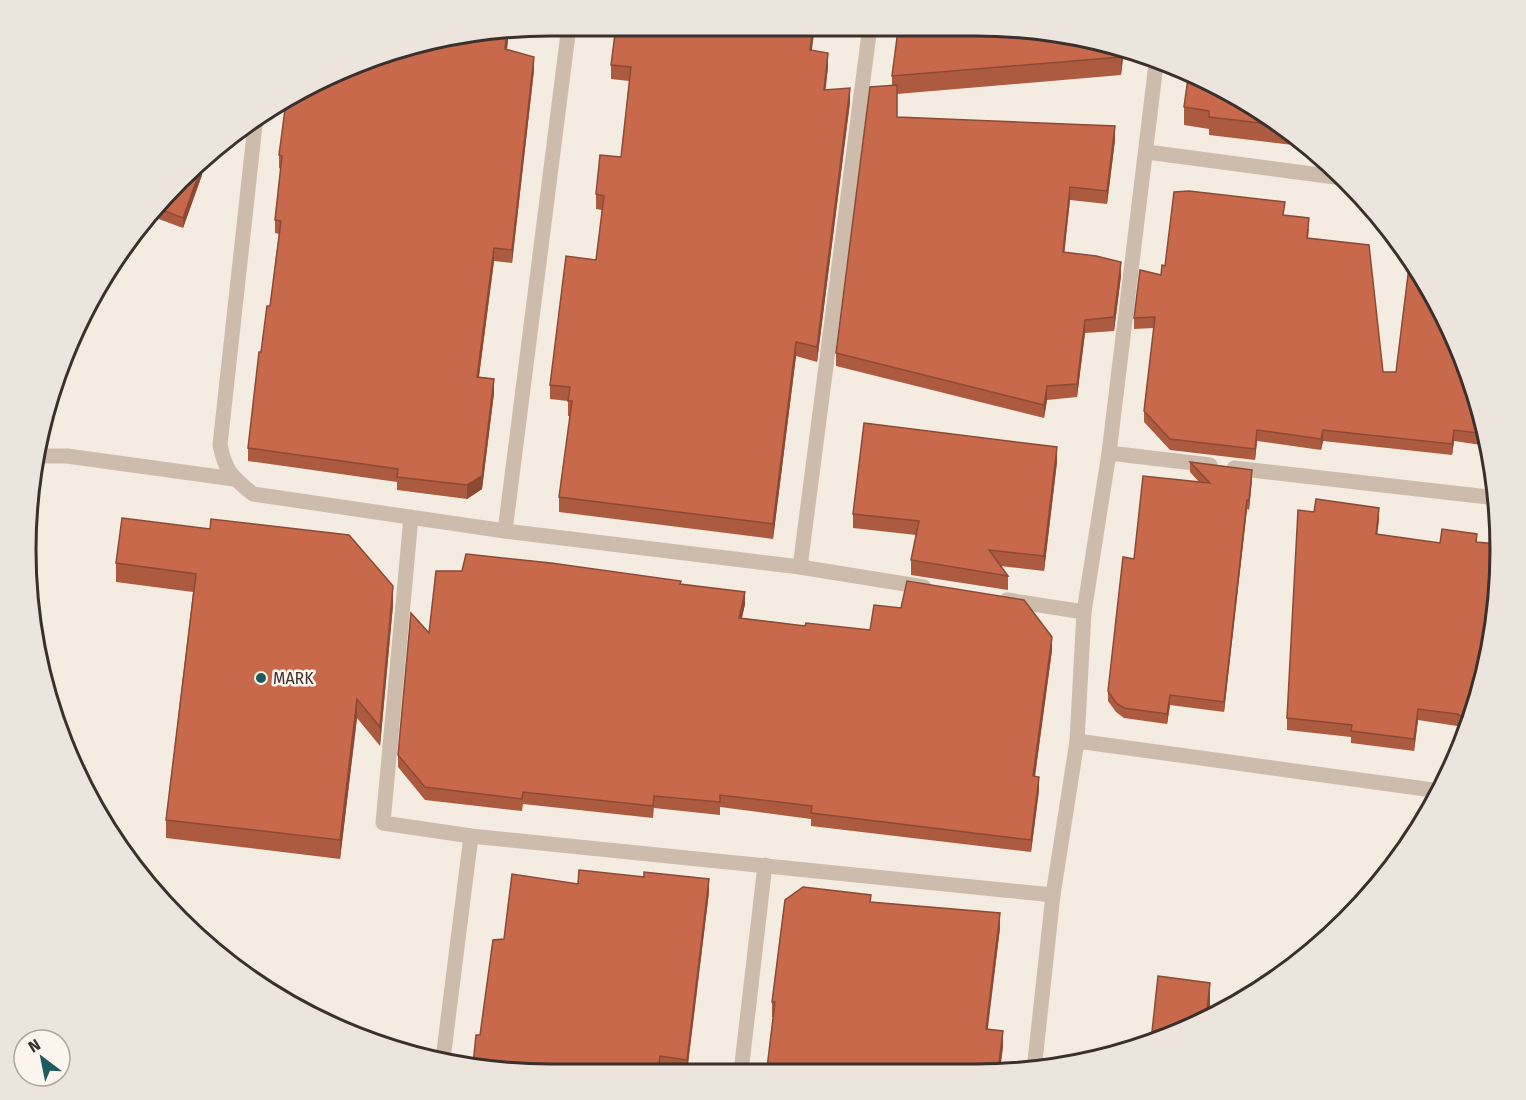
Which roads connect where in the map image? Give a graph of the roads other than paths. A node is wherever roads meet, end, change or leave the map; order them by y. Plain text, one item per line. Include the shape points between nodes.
1 (567, 36) edge
2 (869, 36) edge
3 (1156, 68) edge
4 (255, 130) edge
5 (1147, 152) junction
6 (1328, 176) edge
7 (1109, 453) junction
8 (45, 456) edge
9 (234, 478) junction
10 (1487, 497) edge
11 (411, 517) junction
12 (505, 531) junction
13 (800, 567) junction
14 (936, 589) edge
15 (993, 598) edge
16 (1084, 612) junction
17 (1077, 741) junction
18 (1431, 789) edge
19 (471, 836) junction
20 (765, 865) junction
21 (1053, 896) junction
22 (444, 1053) edge
23 (1035, 1061) edge
24 (742, 1064) edge

1 - 12 street
2 - 13 street
3 - 5 street
4 - 9 street via 220,445 223,463
5 - 6 street
5 - 7 street
7 - 10 street
7 - 16 street
8 - 9 street
9 - 11 street via 253,494
11 - 12 street
11 - 19 street via 383,823
12 - 13 street
13 - 14 street
15 - 16 street
16 - 17 street
17 - 18 street
17 - 21 street
19 - 20 street
19 - 22 street
20 - 21 street
20 - 24 street
21 - 23 street

